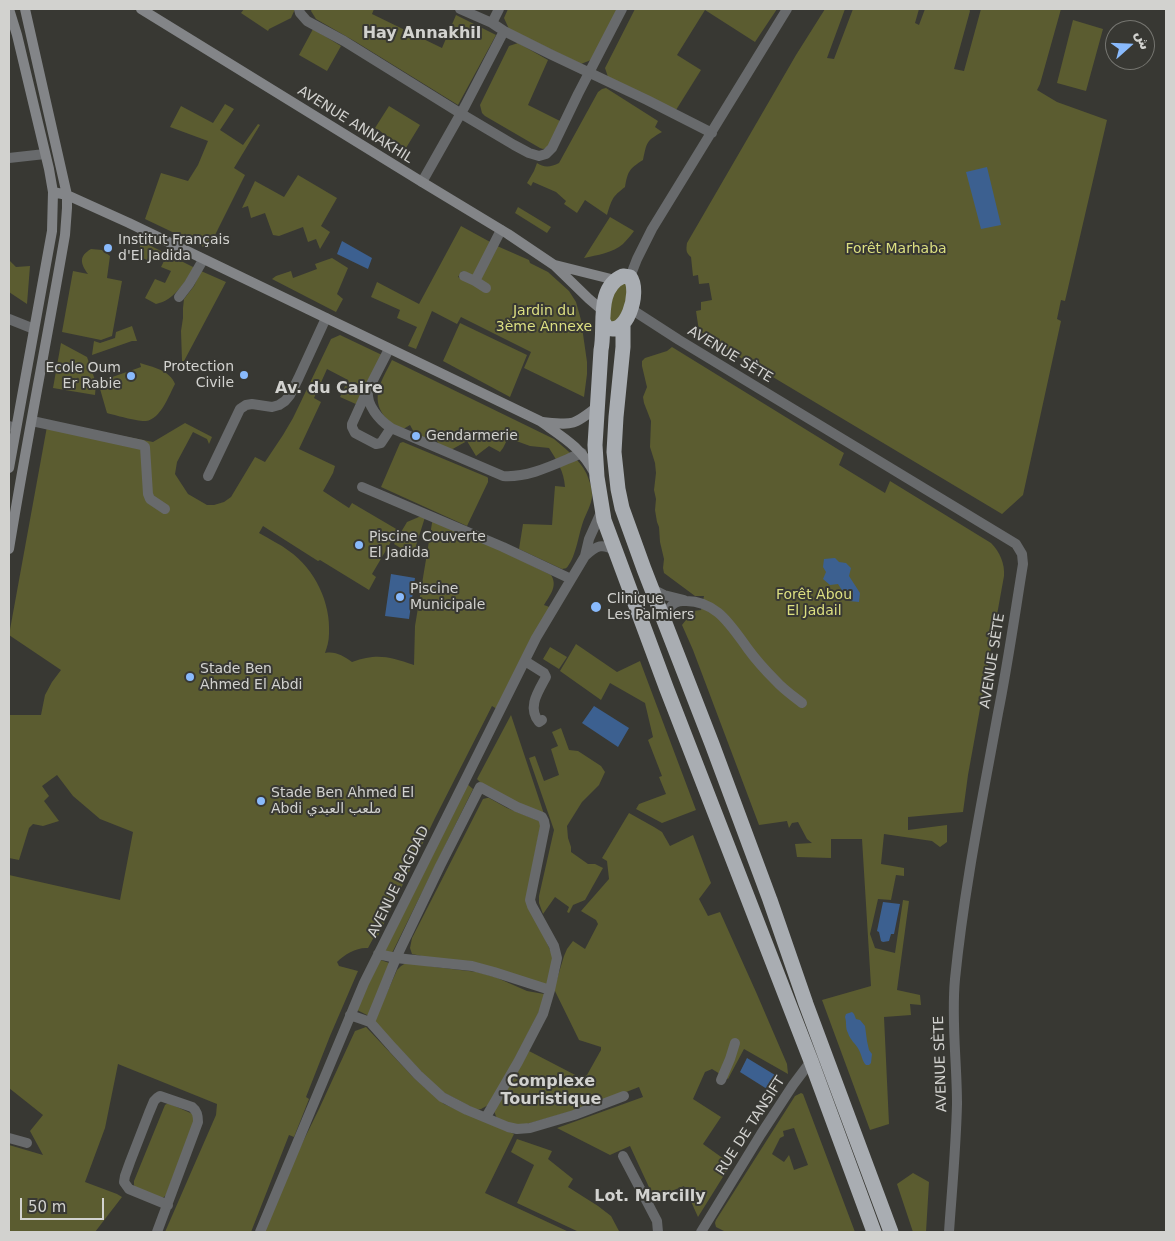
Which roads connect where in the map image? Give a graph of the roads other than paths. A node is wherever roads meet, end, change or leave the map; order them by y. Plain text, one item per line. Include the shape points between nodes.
1 (9, 9) edge
2 (24, 9) edge
3 (142, 9) edge
4 (299, 9) edge
5 (460, 9) edge
6 (499, 9) edge
7 (622, 9) edge
8 (788, 9) edge
9 (492, 23) junction
10 (504, 31) junction
11 (589, 72) junction
12 (460, 113) junction
13 (712, 133) junction
14 (45, 154) junction
15 (9, 158) edge
16 (422, 182) junction
17 (53, 192) junction
18 (67, 195) junction
19 (502, 230) junction
20 (203, 260) junction
21 (554, 265) junction
22 (464, 276) dead end
23 (630, 277) junction
24 (615, 280) junction
25 (474, 281) junction
26 (486, 288) dead end
27 (179, 297) dead end
28 (631, 309) junction
29 (603, 315) junction
30 (326, 318) junction
31 (9, 319) edge
32 (623, 323) junction
33 (34, 329) junction
34 (389, 349) junction
35 (368, 390) junction
36 (597, 407) junction
37 (32, 421) junction
38 (540, 422) junction
39 (12, 427) edge
40 (391, 428) junction
41 (10, 450) edge
42 (582, 453) junction
43 (9, 468) edge
44 (208, 476) dead end
45 (597, 477) junction
46 (362, 487) dead end
47 (165, 509) dead end
48 (602, 509) junction
49 (9, 549) edge
50 (616, 551) junction
51 (586, 556) junction
52 (572, 579) junction
53 (652, 589) junction
54 (687, 601) junction
55 (664, 621) junction
56 (525, 661) junction
57 (802, 703) dead end
58 (542, 720) dead end
59 (466, 777) junction
60 (480, 787) junction
61 (378, 954) junction
62 (396, 958) junction
63 (550, 990) junction
64 (350, 1015) junction
65 (370, 1022) junction
66 (735, 1043) dead end
67 (812, 1061) junction
68 (721, 1080) dead end
69 (624, 1096) dead end
70 (486, 1117) junction
71 (9, 1138) edge
72 (27, 1144) dead end
73 (623, 1156) dead end
74 (168, 1205) junction
75 (157, 1232) edge
76 (260, 1232) edge
77 (658, 1232) edge
78 (701, 1232) edge
79 (874, 1232) edge
80 (892, 1232) edge
81 (949, 1232) edge

1 - 14 street
2 - 18 street
3 - 16 street, AVENUE ANNAKHIL
4 - 12 street via 308,21
5 - 9 street
6 - 9 street
7 - 11 street
8 - 13 street
9 - 10 street
10 - 11 street
10 - 12 street
11 - 12 street via 552,148 546,154 529,153
11 - 13 street
12 - 16 street
13 - 23 street via 652,229
14 - 15 street
14 - 17 street
16 - 19 street, AVENUE ANNAKHIL
17 - 18 street
17 - 33 street via 52,231
18 - 20 street
18 - 37 street via 65,235
19 - 21 street, AVENUE ANNAKHIL
19 - 25 street
20 - 27 street
20 - 30 street
21 - 24 street, AVENUE ANNAKHIL
21 - 29 street, AVENUE ANNAKHIL
22 - 25 street
23 - 24 highway
23 - 28 highway via 634,290
24 - 29 highway via 608,292
25 - 26 street
28 - 32 highway
28 - 81 street, AVENUE SÈTE via 1016,544 1022,554 1003,689 965,896 958,953 953,1001 956,1144
29 - 32 highway via 606,327 611,329
29 - 36 highway
30 - 34 street
30 - 44 street via 290,395 272,407 252,404 240,409
31 - 33 street
32 - 53 highway via 614,452 622,508
33 - 39 street
34 - 35 street
34 - 38 street
35 - 40 street via 368,402 384,424
35 - 40 street via 352,424 355,434 376,444 381,443
36 - 38 street via 572,423
36 - 45 highway
37 - 47 street via 142,444 145,447 148,494
37 - 49 street
38 - 42 street
39 - 41 street
40 - 42 street via 503,476 529,473
41 - 43 street
42 - 45 street
45 - 48 highway
46 - 52 street
48 - 50 highway
48 - 51 street, AVENUE BAGDAD via 589,539
50 - 51 street via 599,546
50 - 67 highway
51 - 52 street, AVENUE BAGDAD
52 - 56 street, AVENUE BAGDAD
53 - 54 street
53 - 55 highway
54 - 55 street via 670,607
54 - 57 street via 710,606 721,614 777,682
55 - 80 highway via 716,753
56 - 58 street via 546,677 533,708 537,721
56 - 59 street, AVENUE BAGDAD
59 - 60 street
59 - 61 street, AVENUE BAGDAD
60 - 62 street
60 - 63 street via 542,817 544,821 530,900 556,952
61 - 62 street
61 - 64 street, AVENUE BAGDAD
62 - 63 street via 472,966
62 - 65 street
63 - 70 street via 535,1030
64 - 65 street
64 - 76 street, AVENUE BAGDAD
65 - 70 street via 435,1092
66 - 68 street
67 - 78 street, RUE DE TANSIFT via 761,1134
67 - 79 highway
69 - 70 street via 530,1128 508,1127
71 - 72 street
73 - 77 street via 657,1221
74 - 74 street via 198,1116 192,1107 160,1096 149,1112 124,1182 129,1189
74 - 75 street

